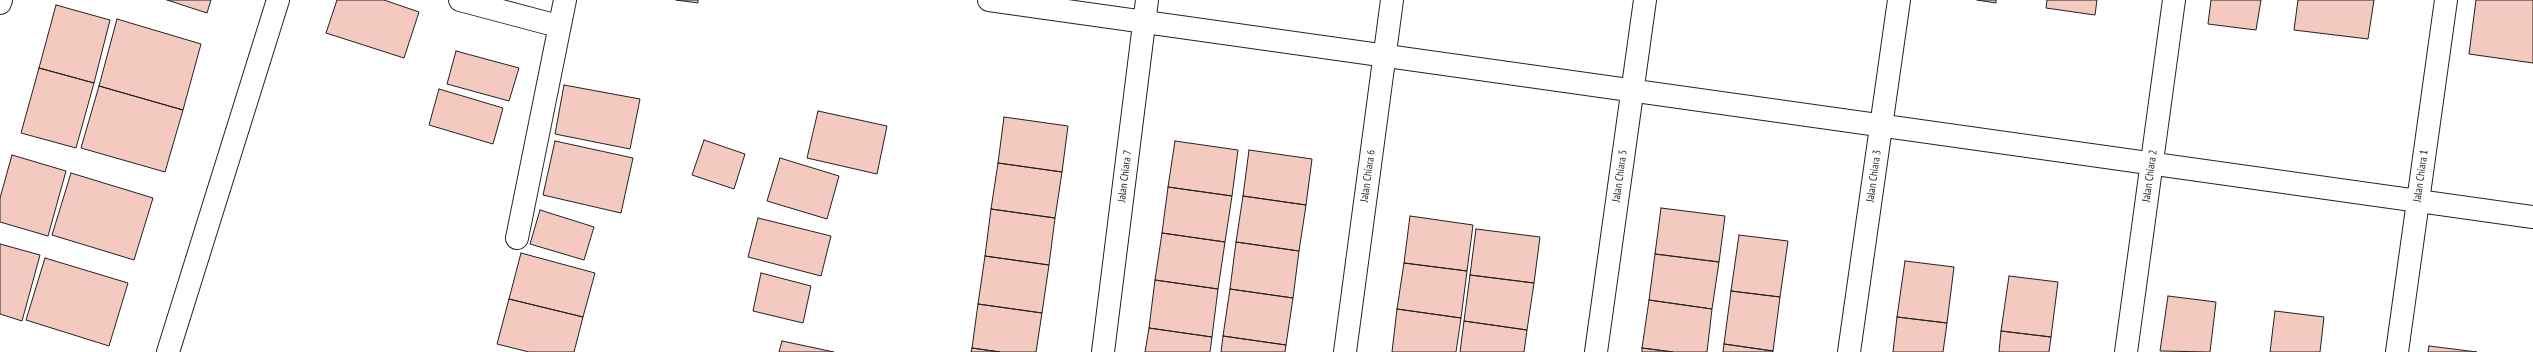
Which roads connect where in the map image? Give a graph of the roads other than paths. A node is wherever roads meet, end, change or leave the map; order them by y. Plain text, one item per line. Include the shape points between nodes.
1 (1, 0) edge
2 (278, 0) edge
3 (460, 0) edge
4 (565, 0) edge
5 (989, 0) edge
6 (1147, 0) edge
7 (1392, 0) edge
8 (1645, 0) edge
9 (1899, 0) edge
10 (2174, 0) edge
11 (2446, 0) edge
12 (0, 3) edge
13 (1144, 22) junction
14 (558, 26) junction
15 (1384, 56) junction
16 (1632, 90) junction
17 (1881, 125) junction
18 (2152, 163) junction
19 (2418, 201) junction
20 (2533, 217) edge
21 (517, 238) dead end
22 (168, 352) edge
23 (1103, 352) edge
24 (1345, 352) edge
25 (1596, 352) edge
26 (1849, 352) edge
27 (2126, 352) edge
28 (2397, 352) edge

1 - 12 street
2 - 22 street
3 - 14 street
4 - 14 street
5 - 13 street
6 - 13 street, Jalan Chiara 7
7 - 15 street, Jalan Chiara 6
8 - 16 street, Jalan Chiara 5
9 - 17 street, Jalan Chiara 3
10 - 18 street, Jalan Chiara 2
11 - 19 street, Jalan Chiara 1
13 - 15 street
13 - 23 street, Jalan Chiara 7
14 - 21 street
15 - 16 street
15 - 24 street, Jalan Chiara 6
16 - 17 street
16 - 25 street, Jalan Chiara 5
17 - 18 street
17 - 26 street, Jalan Chiara 3
18 - 19 street
18 - 27 street, Jalan Chiara 2
19 - 20 street
19 - 28 street, Jalan Chiara 1

